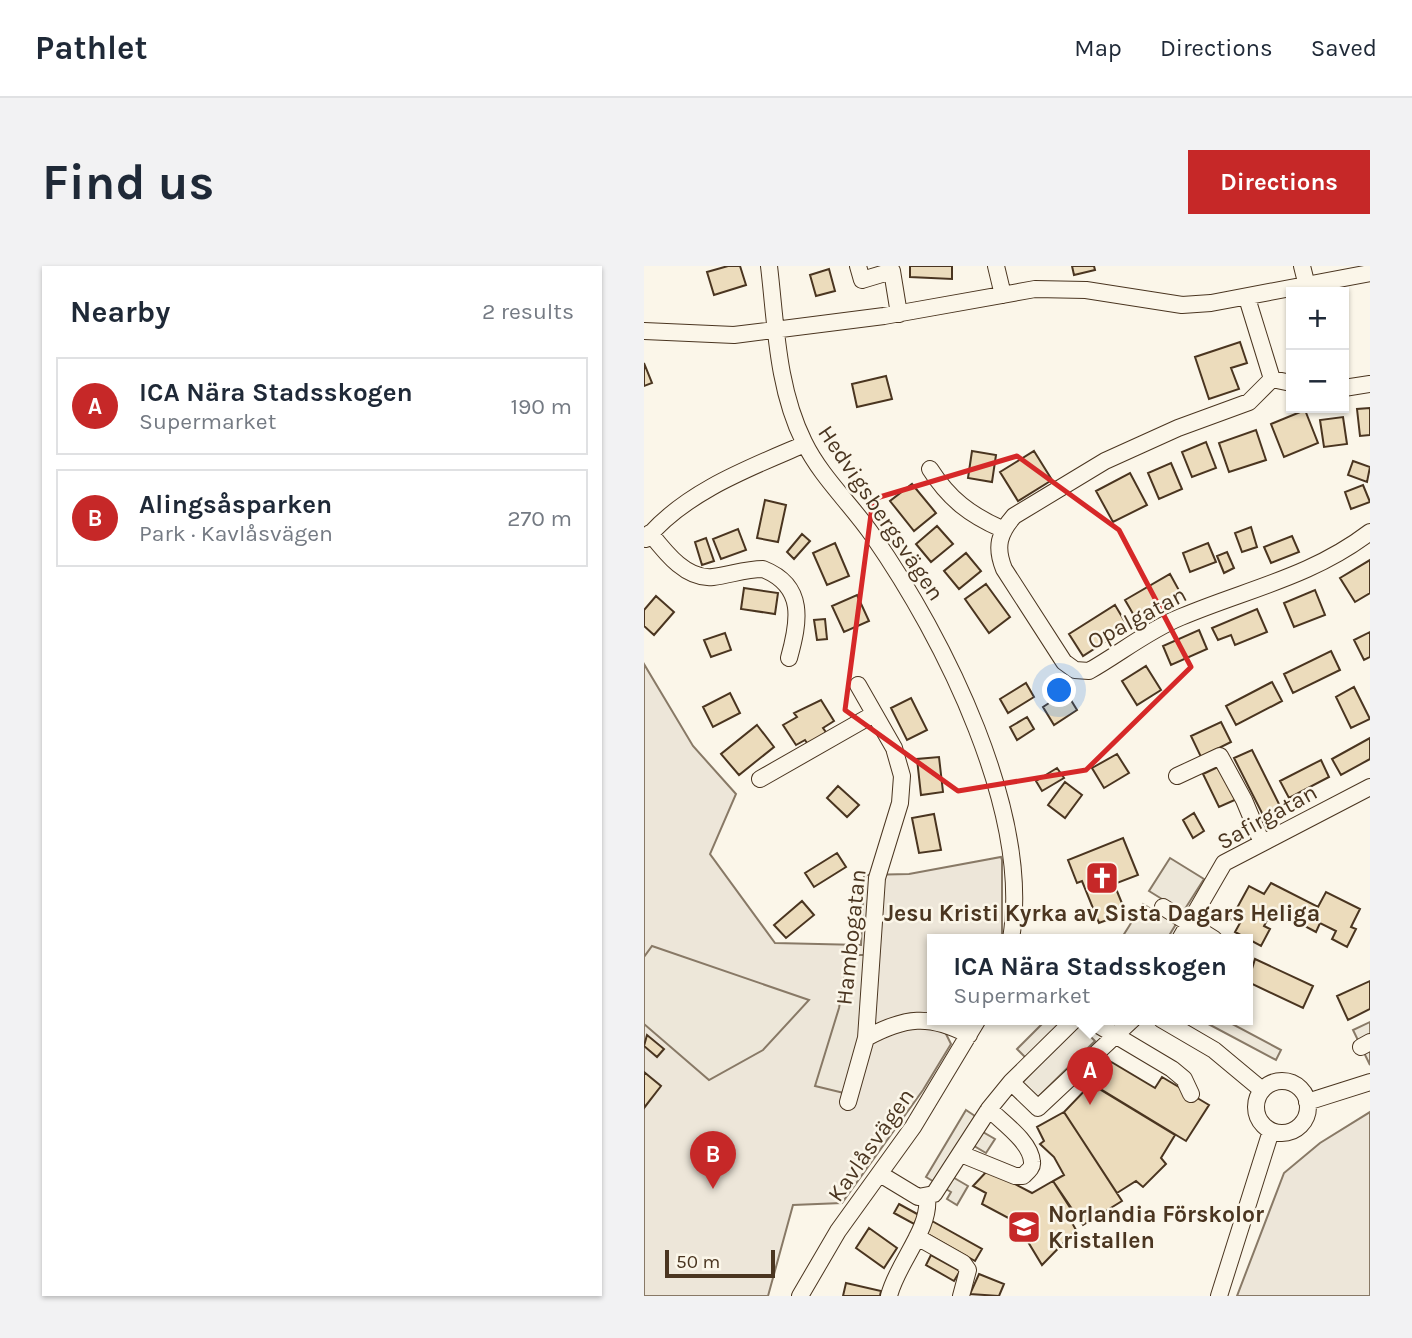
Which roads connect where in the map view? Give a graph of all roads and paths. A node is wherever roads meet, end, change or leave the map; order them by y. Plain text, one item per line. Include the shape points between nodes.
1 (769, 266) edge
2 (859, 266) edge
3 (996, 266) edge
4 (1302, 266) edge
5 (1370, 273) edge
6 (1307, 286) junction
7 (1003, 295) junction
8 (1247, 298) junction
9 (899, 314) junction
10 (776, 329) junction
11 (644, 331) edge
12 (1272, 379) junction
13 (1286, 382) edge
14 (1370, 384) edge
15 (1349, 387) edge
16 (805, 444) junction
17 (930, 469) dead end
18 (1002, 529) junction
19 (1370, 533) edge
20 (647, 537) edge
21 (789, 659) dead end
22 (858, 685) dead end
23 (874, 714) junction
24 (1177, 776) dead end
25 (760, 779) dead end
26 (1370, 787) edge
27 (1262, 844) junction
28 (1163, 907) dead end
29 (1189, 923) junction
30 (1012, 934) edge
31 (1183, 934) edge
32 (1206, 934) edge
33 (927, 1019) edge
34 (949, 1025) edge
35 (975, 1025) edge
36 (1069, 1025) edge
37 (1099, 1025) edge
38 (1127, 1025) edge
39 (1171, 1025) edge
40 (970, 1035) junction
41 (1117, 1035) junction
42 (866, 1038) junction
43 (1011, 1082) junction
44 (1370, 1082) edge
45 (1262, 1090) junction
46 (1191, 1094) dead end
47 (848, 1102) dead end
48 (1307, 1102) junction
49 (989, 1109) junction
50 (1271, 1131) junction
51 (961, 1154) junction
52 (880, 1174) junction
53 (927, 1197) junction
54 (917, 1237) junction
55 (800, 1296) edge
56 (889, 1296) edge
57 (961, 1296) edge
58 (1219, 1296) edge

1 - 10 street, Hedvigsbergsvägen
2 - 9 street via 862,280 892,271
3 - 7 street
4 - 6 street
5 - 6 street
6 - 8 street
7 - 8 street via 1035,289 1086,290 1182,305
7 - 9 street
8 - 12 street
9 - 10 street
10 - 11 street via 705,336
10 - 16 street, Hedvigsbergsvägen via 790,410
12 - 13 street
12 - 18 street via 1249,402 1105,461 1014,516
14 - 15 street
16 - 20 street via 722,481 674,512
16 - 30 street, Hedvigsbergsvägen via 898,574 954,676 1010,836 1015,909
17 - 18 street via 958,505
18 - 19 street, Opalgatan via 998,554 1004,569 1064,662 1075,670 1089,671 1178,618 1292,578
20 - 21 street via 692,574 711,577 763,569 787,584 798,625
22 - 23 street, Hambogatan
23 - 25 street
23 - 42 street, Hambogatan via 894,748 902,776 900,803 877,878
24 - 27 street via 1220,756
26 - 27 street, Safirgatan
27 - 29 street, Safirgatan via 1224,863
28 - 29 street
29 - 31 street, Safirgatan
29 - 32 street
33 - 42 street via 908,1021
34 - 40 street
35 - 40 street, Kavlåsvägen
36 - 43 street
37 - 41 street
38 - 41 street
39 - 45 street via 1214,1050
40 - 52 street, Kavlåsvägen
41 - 43 street via 1038,1108
41 - 46 street via 1178,1074
42 - 47 street, Hambogatan
43 - 49 street
44 - 48 street
45 - 48 street via 1273,1082 1286,1081 1298,1087
45 - 50 street via 1256,1112
48 - 50 street via 1305,1119 1296,1129
49 - 51 street
49 - 51 street via 1024,1145 1031,1168 1023,1176 1015,1176
50 - 58 street
51 - 53 street via 941,1187
52 - 53 street via 906,1192
52 - 55 street, Kavlåsvägen via 838,1231
53 - 54 street via 927,1213
54 - 56 street via 898,1266
54 - 57 street via 963,1263 968,1270

